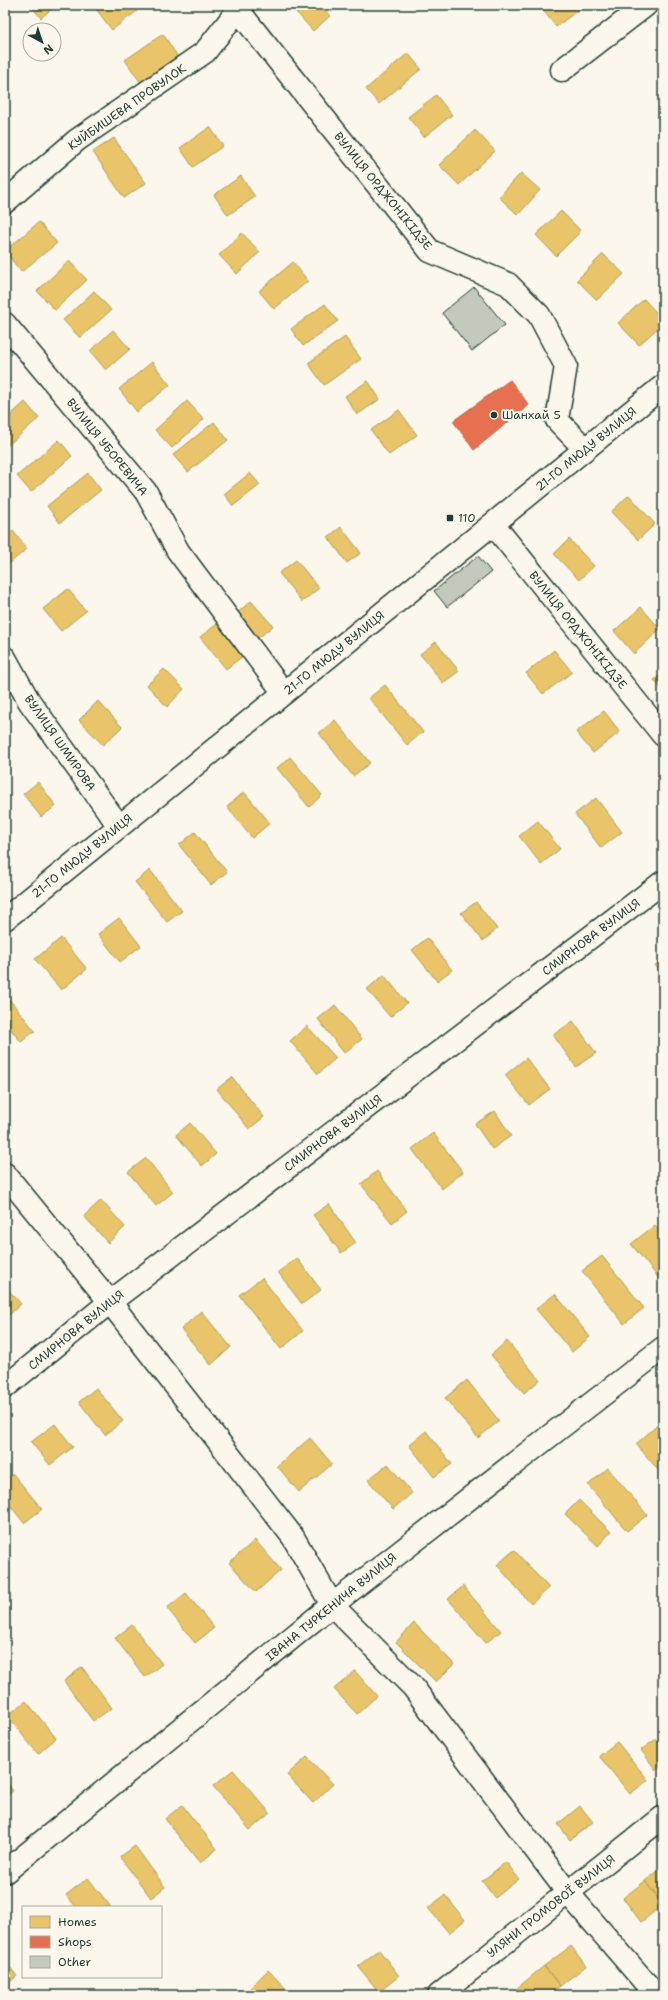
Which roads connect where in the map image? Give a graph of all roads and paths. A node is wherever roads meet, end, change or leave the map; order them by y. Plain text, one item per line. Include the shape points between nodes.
1 (646, 5) edge
2 (238, 6) edge
3 (562, 70) dead end
4 (5, 202) edge
5 (5, 324) edge
6 (663, 386) edge
7 (585, 449) junction
8 (493, 524) junction
9 (5, 658) edge
10 (284, 694) junction
11 (663, 735) edge
12 (119, 826) junction
13 (663, 882) edge
14 (5, 919) edge
15 (5, 1174) edge
16 (110, 1302) junction
17 (663, 1348) edge
18 (5, 1387) edge
19 (332, 1605) junction
20 (663, 1817) edge
21 (5, 1872) edge
22 (568, 1893) junction
23 (439, 1995) edge
24 (656, 1995) edge

1 - 3 street
2 - 4 street, КУЙБИШЕВА ПРОВУЛОК via 205,52 77,140
2 - 7 street, ВУЛИЦЯ ОРДЖОНІКІДЗЕ via 430,251 508,284 540,315 566,366 557,420
5 - 10 street, ВУЛИЦЯ УБОРЕВИЧА via 146,492 178,551
6 - 7 street, 21-ГО МЮДУ ВУЛИЦЯ
7 - 8 street, 21-ГО МЮДУ ВУЛИЦЯ
8 - 10 street, 21-ГО МЮДУ ВУЛИЦЯ
8 - 11 street, ВУЛИЦЯ ОРДЖОНІКІДЗЕ
9 - 12 street, ВУЛИЦЯ ШМИРОВА via 29,701
10 - 12 street, 21-ГО МЮДУ ВУЛИЦЯ
12 - 14 street, 21-ГО МЮДУ ВУЛИЦЯ
13 - 16 street, СМИРНОВА ВУЛИЦЯ
15 - 16 street
16 - 18 street, СМИРНОВА ВУЛИЦЯ
16 - 19 street via 293,1537
17 - 19 street, ІВАНА ТУРКЕНИЧА ВУЛИЦЯ
19 - 21 street, ІВАНА ТУРКЕНИЧА ВУЛИЦЯ
19 - 22 street via 413,1687
20 - 22 street, УЛЯНИ ГРОМОВОЇ ВУЛИЦЯ
22 - 23 street, УЛЯНИ ГРОМОВОЇ ВУЛИЦЯ
22 - 24 street

